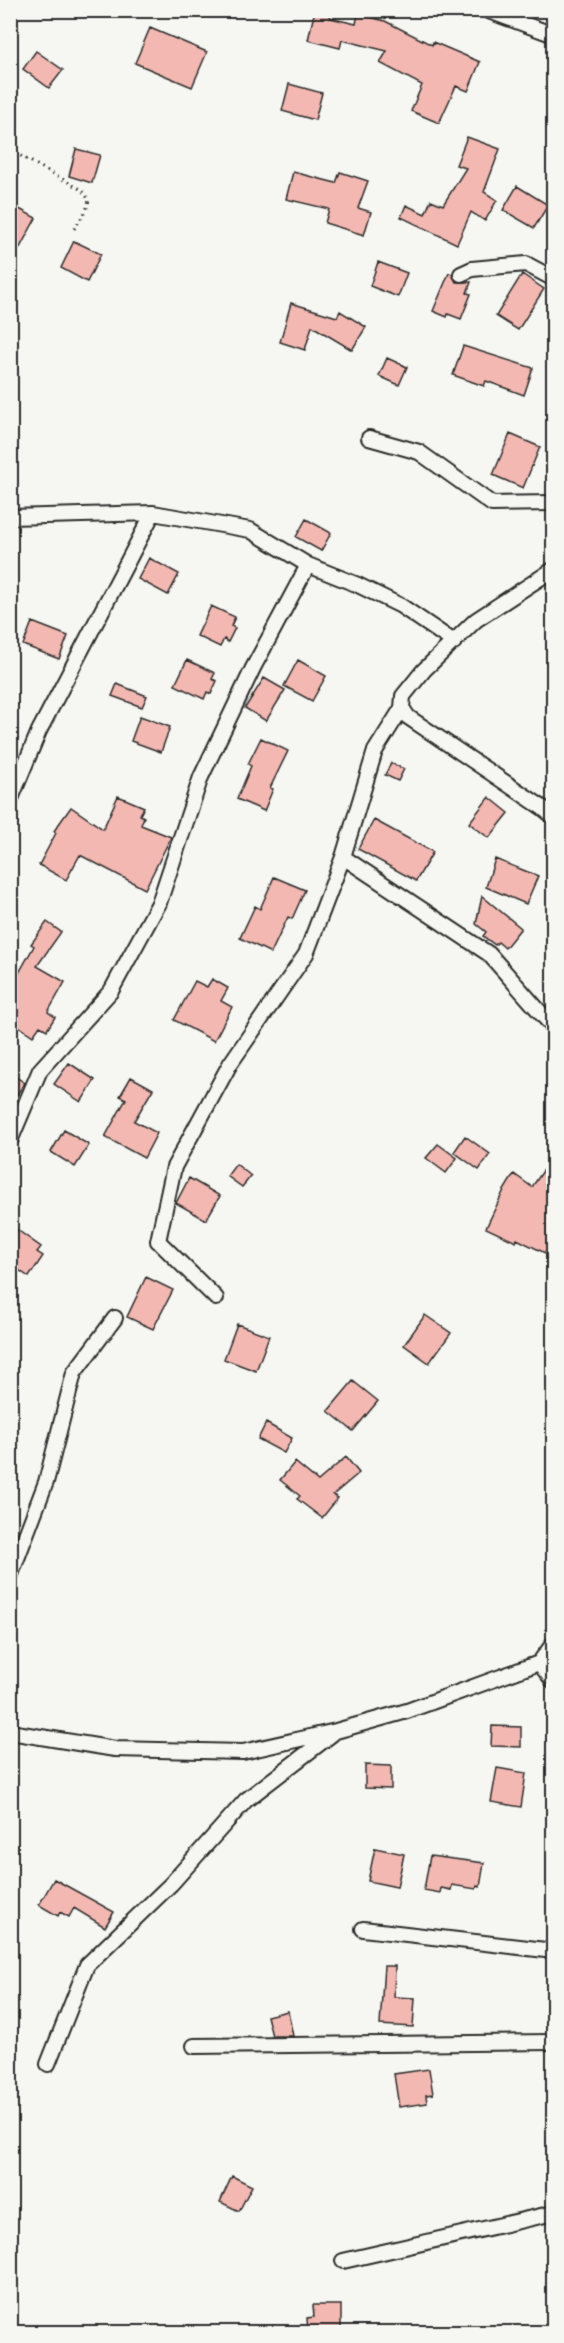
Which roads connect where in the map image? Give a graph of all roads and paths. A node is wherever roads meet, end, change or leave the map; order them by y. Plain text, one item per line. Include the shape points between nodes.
1 (486, 10) edge
2 (505, 13) edge
3 (554, 35) edge
4 (10, 150) edge
5 (74, 229) dead end
6 (461, 274) dead end
7 (554, 279) edge
8 (369, 438) dead end
9 (554, 503) edge
10 (153, 513) junction
11 (10, 517) edge
12 (308, 565) junction
13 (554, 569) edge
14 (454, 642) junction
15 (402, 708) junction
16 (10, 801) edge
17 (554, 817) edge
18 (343, 857) junction
19 (554, 1028) edge
20 (10, 1141) edge
21 (216, 1298) dead end
22 (115, 1318) dead end
23 (10, 1577) edge
24 (554, 1643) edge
25 (539, 1663) junction
26 (554, 1682) edge
27 (336, 1731) junction
28 (10, 1732) edge
29 (363, 1929) dead end
30 (554, 1951) edge
31 (554, 2042) edge
32 (194, 2046) dead end
33 (48, 2064) dead end
34 (554, 2213) edge
35 (343, 2261) dead end

1 - 2 street
2 - 3 street
4 - 5 path via 82,190 89,200
6 - 7 street via 472,269 526,264
8 - 9 street via 419,452 492,504
10 - 11 street
10 - 12 street via 250,530
10 - 16 street via 39,731
12 - 14 street via 401,606
12 - 20 street via 201,777 159,903 111,991 40,1070
13 - 14 street via 476,620
14 - 15 street via 403,696
15 - 17 street via 408,717
15 - 18 street via 375,751
18 - 19 street via 489,954
18 - 21 street via 306,954 230,1064 174,1167 158,1241
22 - 23 street via 74,1373 46,1482
24 - 25 street
25 - 26 street
25 - 27 street via 407,1712
27 - 28 street via 243,1752 115,1749
27 - 33 street via 246,1800 171,1884 87,1965
29 - 30 street
31 - 32 street
34 - 35 street

